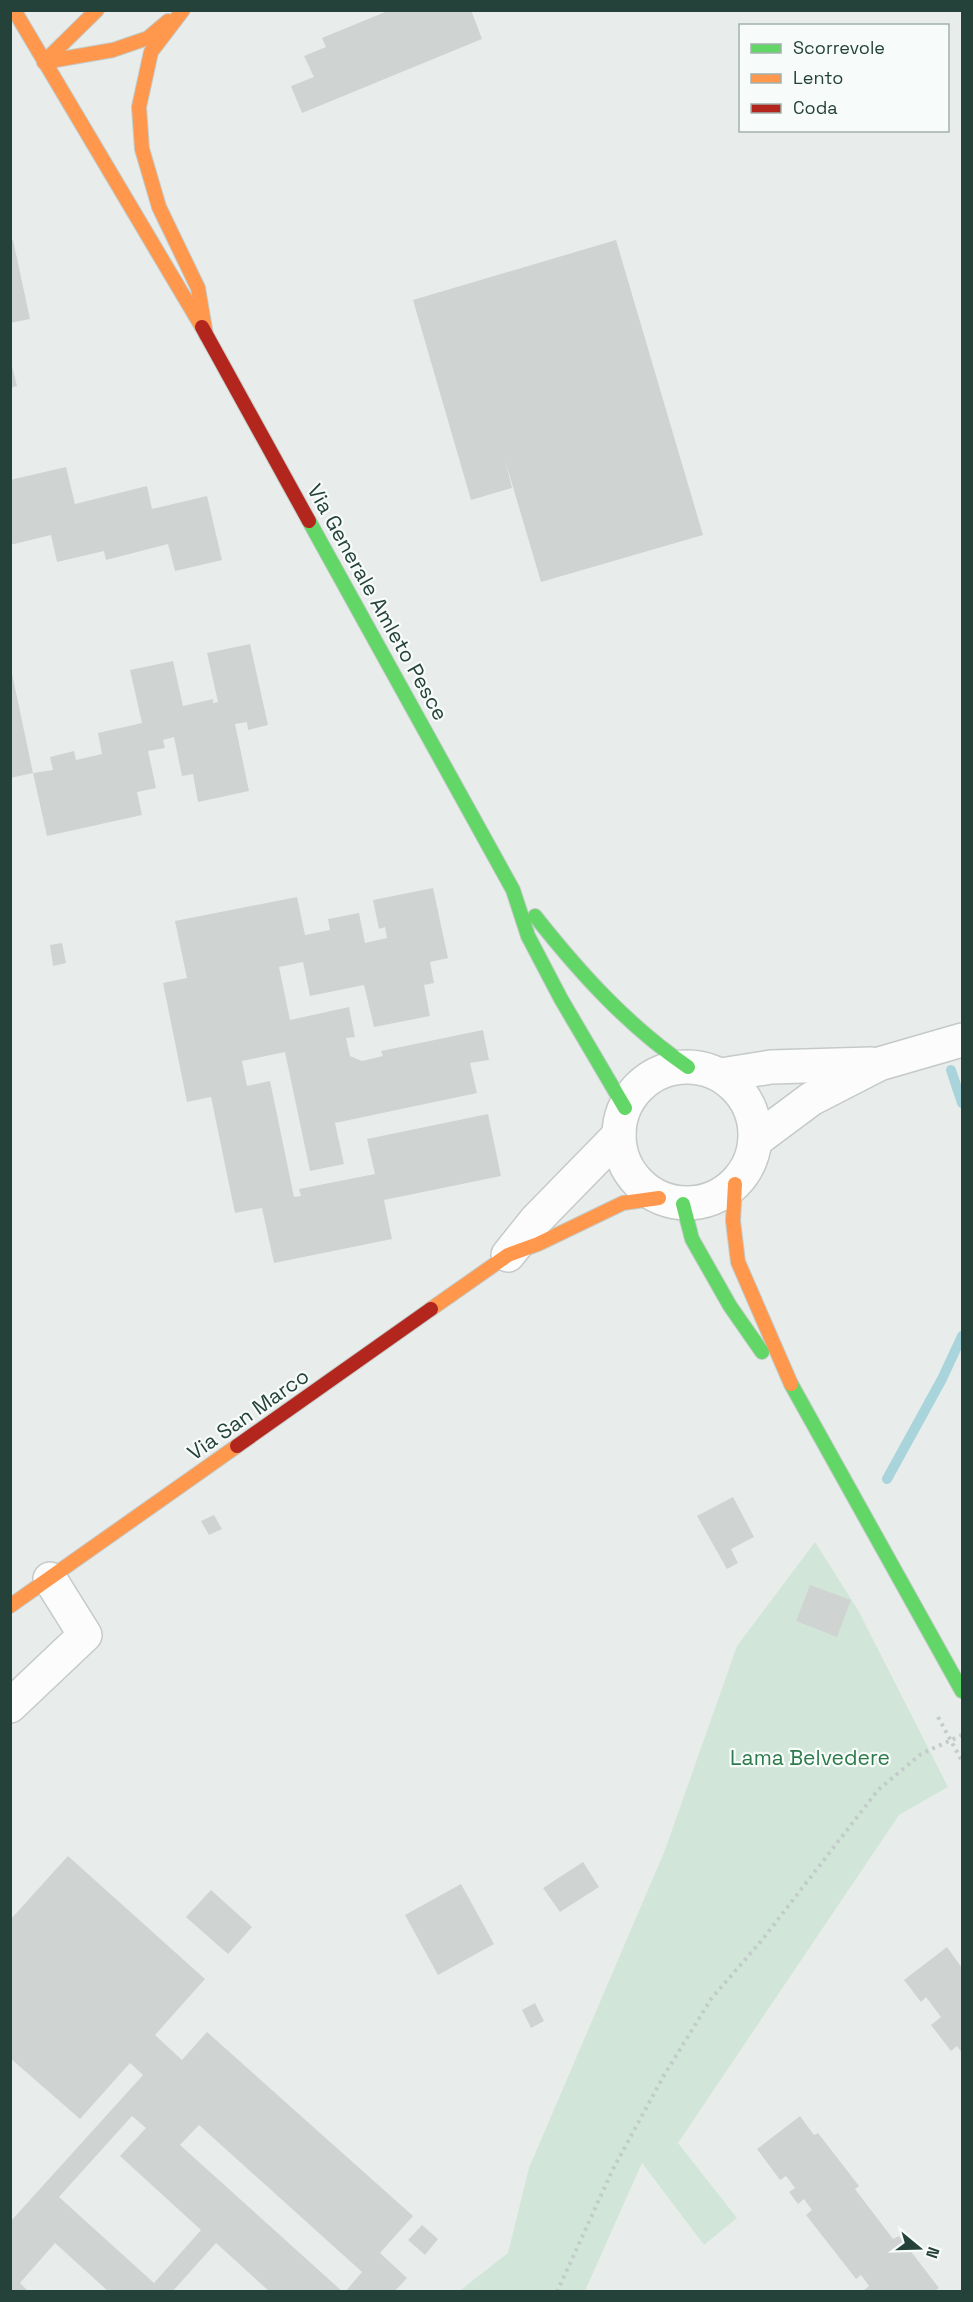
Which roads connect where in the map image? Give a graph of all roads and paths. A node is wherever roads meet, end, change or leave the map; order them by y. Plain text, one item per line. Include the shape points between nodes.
1 (14, 10) edge
2 (97, 10) edge
3 (181, 10) edge
4 (44, 62) junction
5 (207, 335) junction
6 (513, 890) junction
7 (963, 1040) edge
8 (879, 1064) junction
9 (688, 1067) junction
10 (721, 1075) junction
11 (622, 1121) junction
12 (756, 1140) junction
13 (735, 1184) junction
14 (671, 1201) junction
15 (508, 1255) junction
16 (792, 1387) junction
17 (50, 1579) junction
18 (10, 1606) edge
19 (963, 1691) edge
20 (10, 1706) edge
21 (963, 1735) edge
22 (556, 2292) edge

1 - 4 main road, Via Generale Amleto Pesce
2 - 4 main road
3 - 4 main road via 148,38 113,50
3 - 5 main road via 151,52 139,118 142,149 159,207 198,288
4 - 5 main road, Via Generale Amleto Pesce
5 - 6 main road, Via Generale Amleto Pesce
6 - 9 main road via 578,969 662,1051
6 - 11 main road via 528,936
7 - 8 street
8 - 10 street via 771,1067
8 - 12 street via 811,1099
9 - 10 street
9 - 11 street via 650,1078 636,1091
10 - 12 street via 741,1092 753,1115
11 - 14 street via 621,1151 630,1172 646,1190
11 - 15 street via 587,1170 536,1220
12 - 13 street via 749,1164
13 - 14 street via 711,1200
13 - 16 main road via 733,1221 738,1262
14 - 15 main road, Via San Marco via 623,1203
14 - 16 main road via 725,1298
15 - 17 main road, Via San Marco
16 - 19 main road
17 - 18 main road, Via San Marco
17 - 20 street via 85,1635
21 - 22 path via 921,1754 878,1790 711,1999 613,2169

